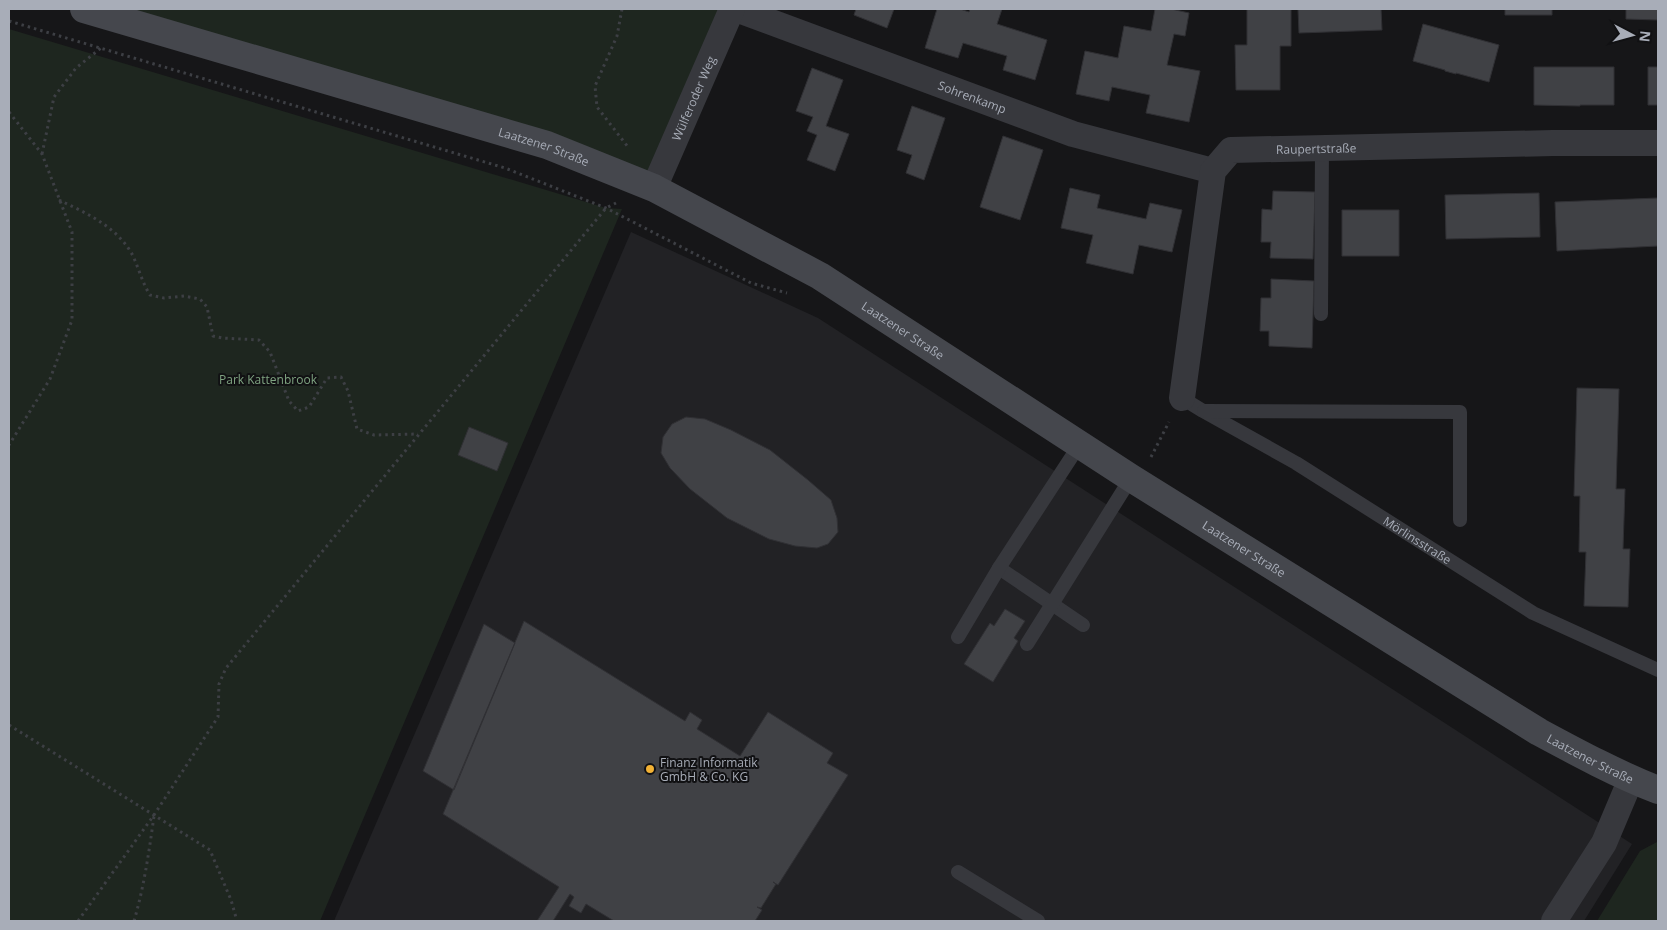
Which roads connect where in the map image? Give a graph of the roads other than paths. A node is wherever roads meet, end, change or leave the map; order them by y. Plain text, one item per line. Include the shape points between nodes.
1 (84, 9) edge
2 (732, 9) edge
3 (736, 9) edge
4 (1658, 143) edge
5 (1322, 148) junction
6 (1212, 171) junction
7 (654, 188) junction
8 (1321, 314) dead end
9 (1193, 404) junction
10 (1080, 444) junction
11 (1134, 480) junction
12 (1460, 520) dead end
13 (1000, 568) junction
14 (1052, 603) junction
15 (1083, 625) dead end
16 (958, 636) dead end
17 (1027, 644) dead end
18 (1658, 670) edge
19 (1632, 780) junction
20 (1658, 790) edge
21 (958, 872) dead end
22 (1038, 921) edge
23 (1554, 921) edge

1 - 7 main road, Laatzener Straße via 547,145
2 - 7 street, Wülferoder Weg
3 - 6 street, Sohrenkamp via 1073,134
4 - 5 street, Raupertstraße
5 - 6 street, Raupertstraße via 1231,150
5 - 8 lane
6 - 9 street
7 - 10 main road, Laatzener Straße via 820,276
9 - 12 lane via 1460,412
9 - 18 lane, Mörlinsstraße via 1296,463 1534,613
10 - 11 main road, Laatzener Straße
10 - 13 lane
11 - 14 lane
11 - 19 main road, Laatzener Straße via 1539,732
13 - 14 lane
13 - 16 lane
14 - 15 lane
14 - 17 lane
19 - 20 main road, Laatzener Straße
19 - 23 street via 1604,843
21 - 22 lane

